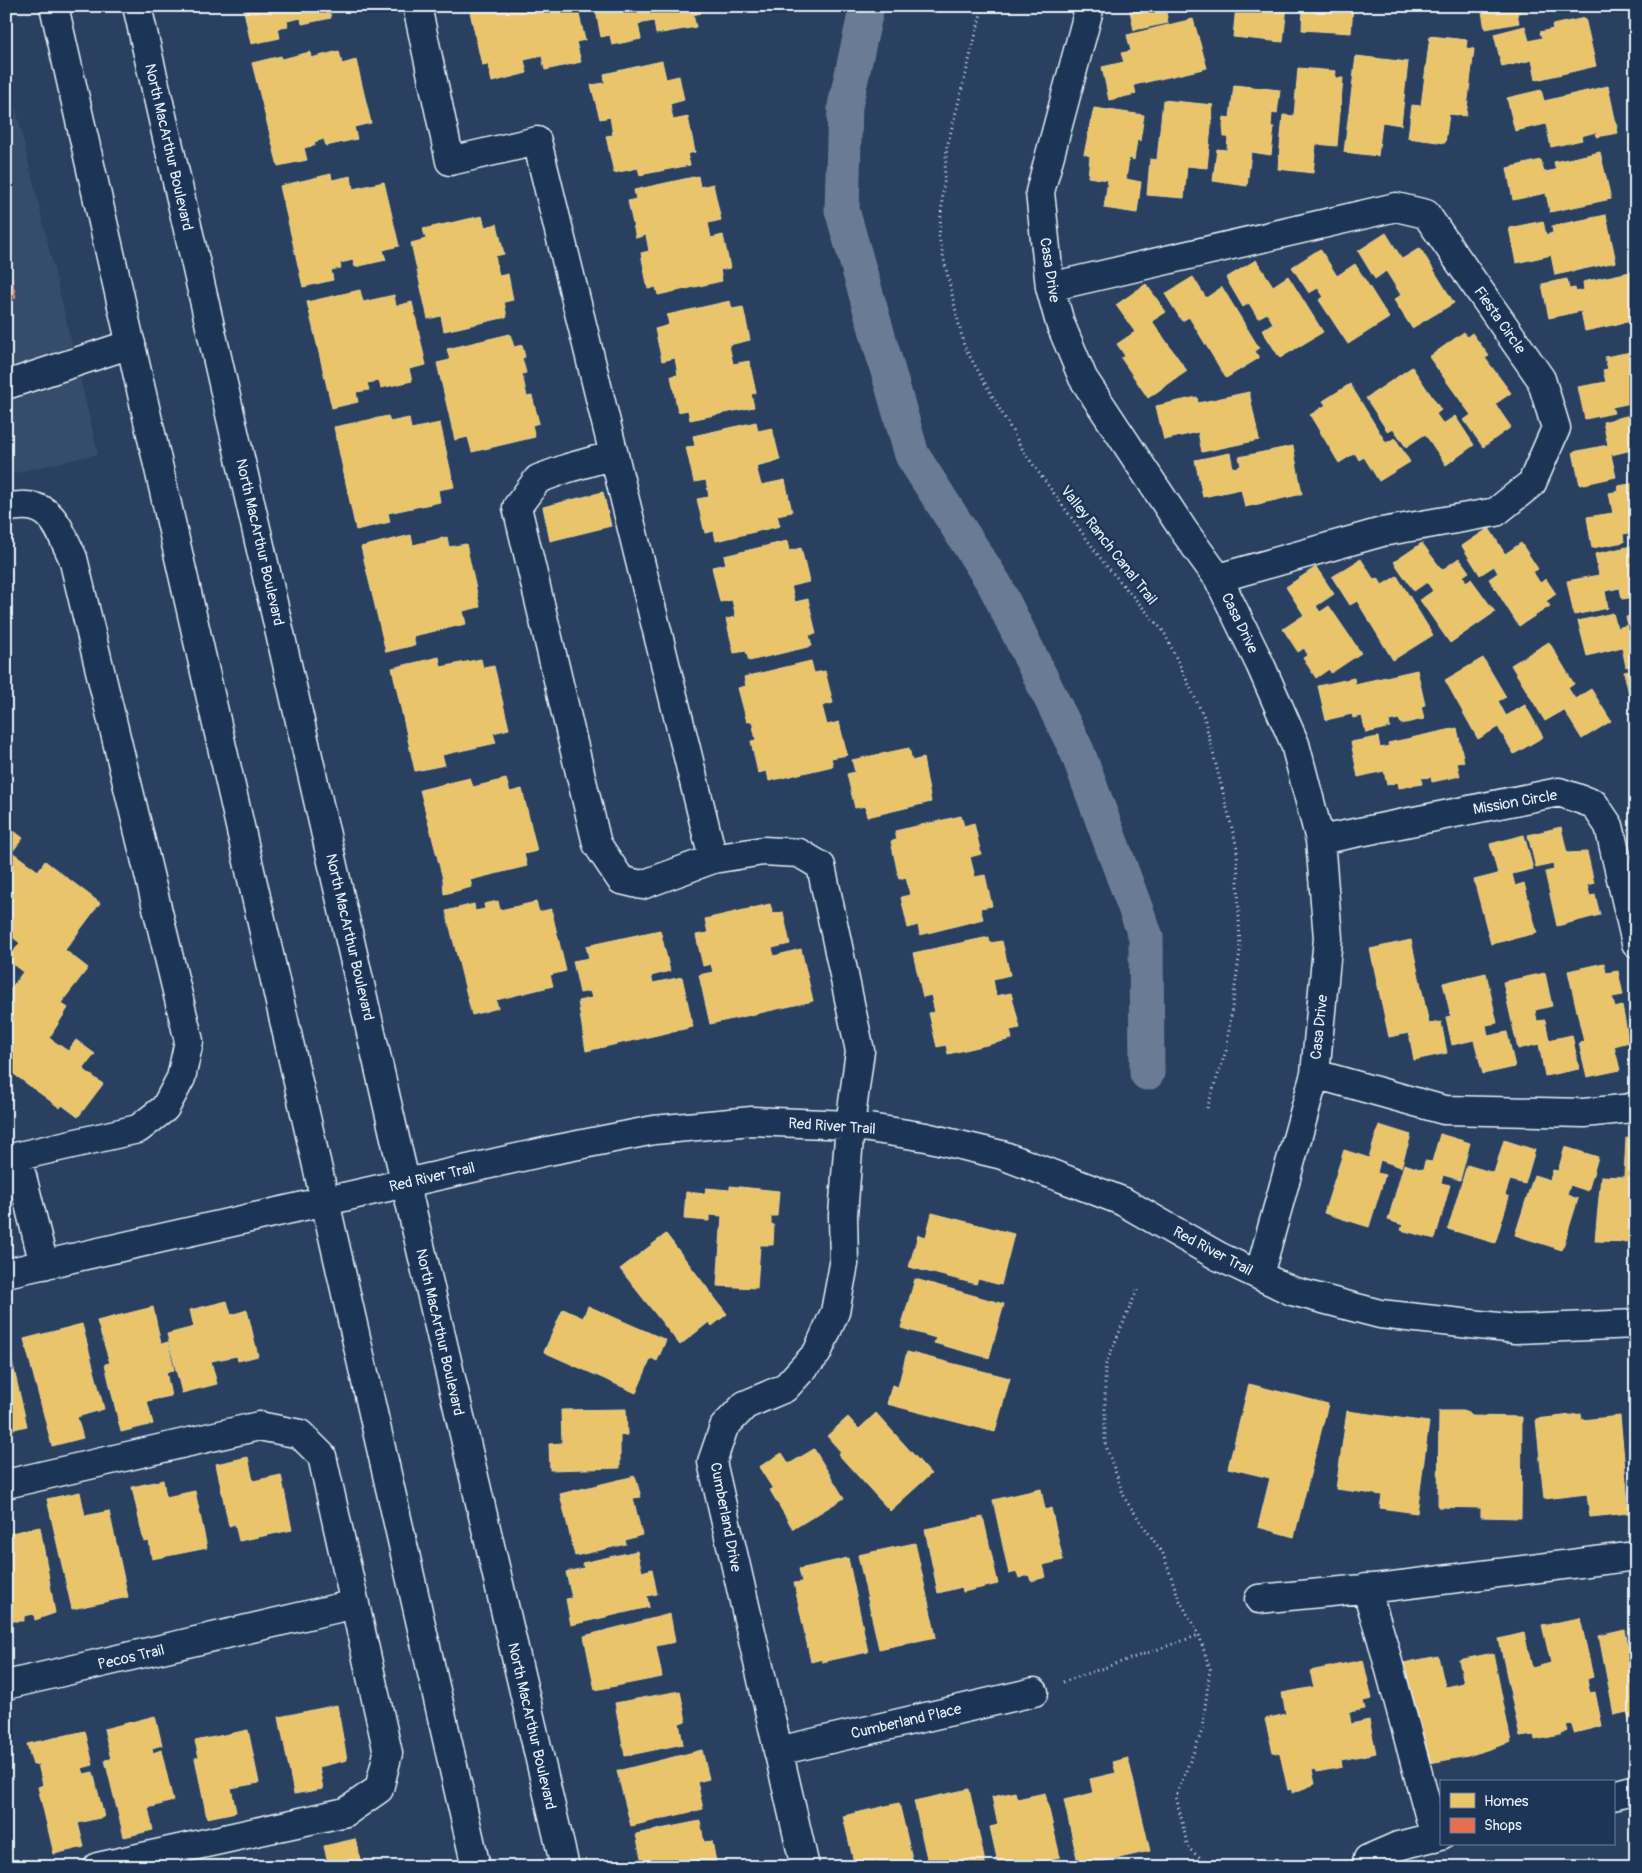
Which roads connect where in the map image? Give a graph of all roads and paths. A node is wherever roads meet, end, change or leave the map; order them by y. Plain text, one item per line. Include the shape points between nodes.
1 (54, 6) edge
2 (137, 6) edge
3 (417, 6) edge
4 (983, 6) edge
5 (1090, 6) edge
6 (1050, 286) junction
7 (131, 344) junction
8 (6, 385) edge
9 (614, 455) junction
10 (6, 508) edge
11 (1218, 578) junction
12 (1320, 840) junction
13 (713, 859) junction
14 (1636, 943) edge
15 (1315, 1074) junction
16 (1636, 1105) edge
17 (1207, 1108) dead end
18 (850, 1125) junction
19 (6, 1159) edge
20 (6, 1169) edge
21 (406, 1183) junction
22 (325, 1202) junction
23 (44, 1265) junction
24 (6, 1273) edge
25 (1258, 1275) junction
26 (1137, 1290) dead end
27 (1636, 1324) edge
28 (6, 1484) edge
29 (1636, 1556) edge
30 (1366, 1588) junction
31 (1259, 1599) dead end
32 (355, 1604) junction
33 (1199, 1635) junction
34 (6, 1685) edge
35 (1034, 1692) joint
36 (778, 1751) junction
37 (1636, 1789) edge
38 (1614, 1795) edge
39 (1438, 1836) edge
40 (98, 1867) edge
41 (476, 1867) edge
42 (565, 1867) edge
43 (805, 1867) edge
44 (1212, 1867) edge
45 (1366, 1867) edge

1 - 7 street
2 - 21 street, North MacArthur Boulevard
3 - 9 street via 450,161 537,141
4 - 17 path, Valley Ranch Canal Trail via 947,147 939,238 964,346 1024,452 1104,563 1164,632 1204,717 1237,848 1240,951 1226,1051
5 - 6 street, Casa Drive via 1040,192
6 - 11 street, Casa Drive via 1060,323 1083,378
6 - 11 street, Fiesta Circle via 1396,207 1426,214 1541,379 1556,428 1532,483 1496,512 1382,532
7 - 8 street
7 - 22 street
9 - 13 street
9 - 13 street, Cumberland Drive via 538,479 517,507 597,844 621,880 642,885
10 - 19 street via 38,507 54,518 73,558 189,1041 181,1078 166,1108 138,1129
11 - 12 street, Casa Drive via 1295,744
12 - 14 street, Mission Circle via 1559,792 1594,804 1609,826
12 - 15 street, Casa Drive via 1328,938
13 - 18 street, Cumberland Drive via 762,851 799,853 821,866 860,1052
15 - 16 street via 1444,1110 1584,1113
15 - 25 street, Casa Drive
18 - 21 street, Red River Trail via 752,1122 654,1130
18 - 25 street, Red River Trail, bridge via 1002,1155 1122,1201
18 - 36 street, Cumberland Drive via 843,1215 844,1264 835,1312 817,1353 785,1388 744,1405 724,1426 712,1462
20 - 23 street via 22,1176
21 - 22 street, Red River Trail
21 - 42 street, North MacArthur Boulevard
22 - 23 street, Red River Trail
22 - 41 street
23 - 24 street, Red River Trail
25 - 27 street, Red River Trail via 1292,1291 1380,1314 1516,1329
26 - 33 path via 1104,1366 1106,1442 1125,1499 1163,1554 1179,1599
28 - 32 street via 259,1426 300,1434 322,1456
29 - 30 street
30 - 31 street
30 - 39 street
32 - 34 street, Pecos Trail
32 - 40 street via 388,1753 379,1789 346,1812
33 - 35 path
33 - 44 path via 1210,1669 1202,1731 1176,1796 1188,1848
35 - 36 street, Cumberland Place
36 - 43 street, Cumberland Drive
37 - 38 street
39 - 45 street via 1398,1846 1368,1859

